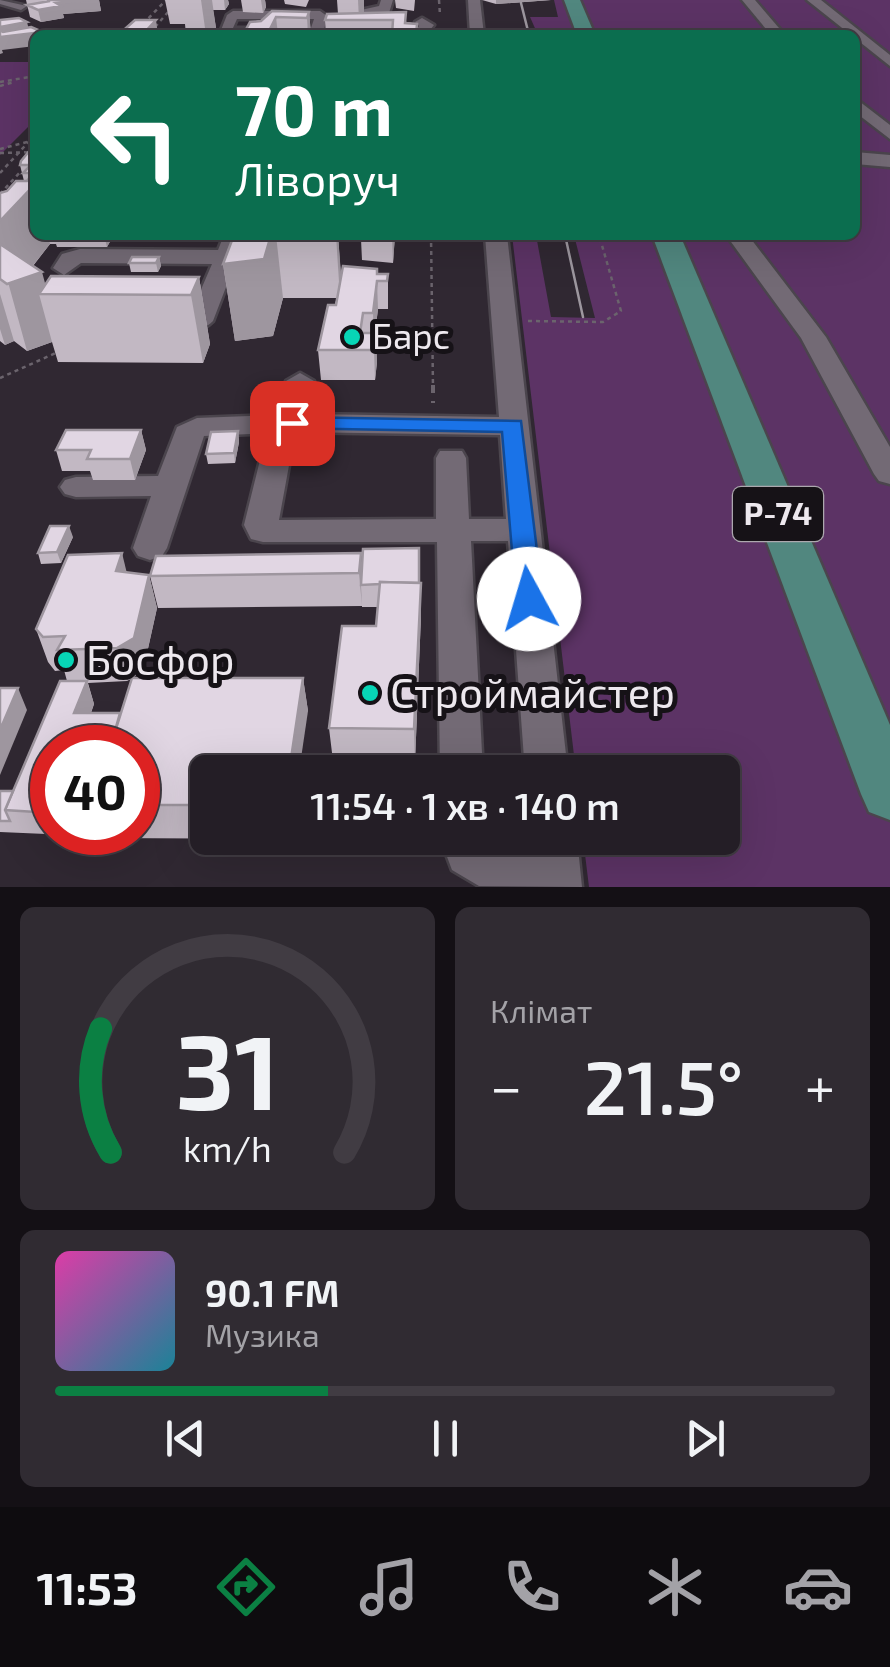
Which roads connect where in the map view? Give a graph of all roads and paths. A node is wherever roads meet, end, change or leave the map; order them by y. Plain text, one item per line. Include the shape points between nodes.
1 (0, 0) edge
2 (166, 0) edge
3 (178, 0) edge
4 (318, 0) edge
5 (387, 0) edge
6 (474, 0) edge
7 (572, 0) edge
8 (748, 0) edge
9 (813, 0) edge
10 (336, 3) dead end
11 (21, 6) dead end
12 (366, 10) edge
13 (208, 18) dead end
14 (138, 30) edge
15 (152, 30) edge
16 (317, 30) edge
17 (477, 30) edge
18 (584, 30) edge
19 (774, 30) edge
20 (850, 30) edge
21 (860, 38) edge
22 (890, 62) edge
23 (30, 77) edge
24 (0, 84) edge
25 (860, 107) edge
26 (890, 134) edge
27 (28, 142) joint
28 (0, 151) edge
29 (19, 152) junction
30 (30, 152) edge
31 (860, 158) edge
32 (890, 161) edge
33 (23, 168) edge
34 (0, 172) edge
35 (0, 194) edge
36 (496, 240) edge
37 (601, 240) edge
38 (668, 240) edge
39 (741, 240) edge
40 (141, 245) edge
41 (231, 246) edge
42 (64, 268) dead end
43 (503, 320) junction
44 (155, 325) edge
45 (64, 342) dead end
46 (0, 378) edge
47 (300, 381) dead end
48 (292, 423) junction
49 (513, 426) junction
50 (450, 458) dead end
51 (275, 460) dead end
52 (890, 474) edge
53 (169, 486) junction
54 (76, 488) dead end
55 (452, 530) junction
56 (522, 530) junction
57 (150, 548) dead end
58 (460, 755) edge
59 (545, 755) edge
60 (890, 794) edge
61 (468, 855) edge
62 (556, 863) edge

1 - 11 street
2 - 14 path
3 - 15 path
4 - 10 street
5 - 12 street via 385,10
6 - 17 street
7 - 18 main road
8 - 19 street
9 - 20 street
13 - 16 street via 320,15
21 - 22 street
23 - 24 path
25 - 26 street
27 - 28 path
27 - 29 path
28 - 29 path
29 - 30 path
29 - 34 path
31 - 32 street
33 - 35 path
36 - 43 street
37 - 43 path via 621,311 603,322
38 - 60 main road, Р-74
39 - 52 street via 813,337
40 - 41 street
40 - 42 street via 74,257
41 - 44 street via 200,320
43 - 49 street
45 - 46 path via 56,355
47 - 48 street
48 - 49 street
48 - 53 street via 197,427 187,433
49 - 56 street
50 - 55 street
51 - 55 street via 263,531
53 - 54 street
53 - 57 street
55 - 56 street
55 - 58 street
56 - 59 street
61 - 62 street via 479,864

